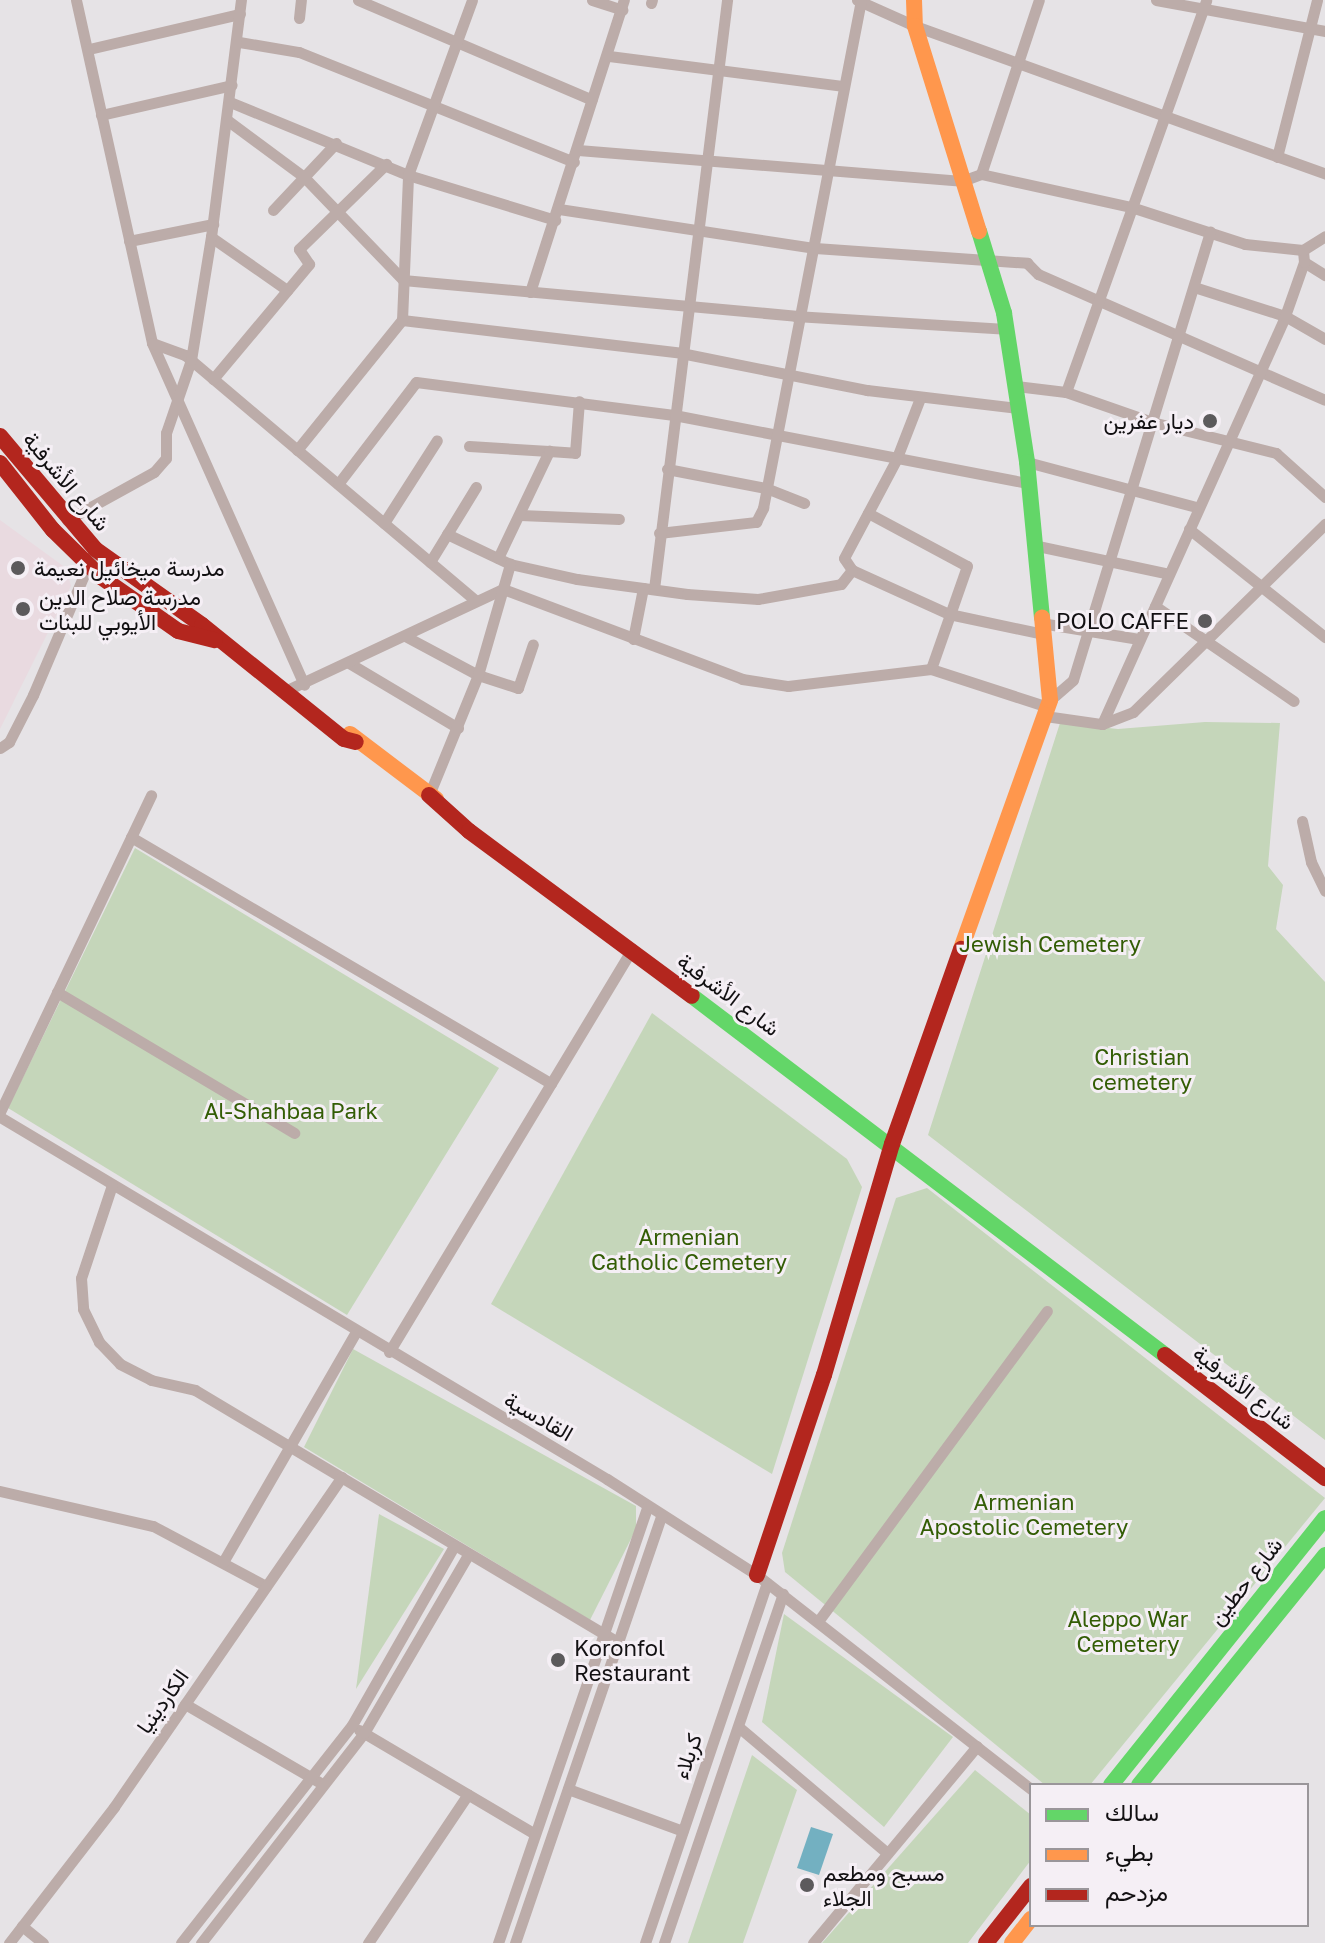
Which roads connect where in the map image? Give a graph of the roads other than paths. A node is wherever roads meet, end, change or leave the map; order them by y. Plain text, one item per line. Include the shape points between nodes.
1 (76, 0) edge
2 (241, 0) edge
3 (301, 0) edge
4 (358, 0) edge
5 (472, 0) edge
6 (592, 0) edge
7 (727, 0) edge
8 (860, 0) edge
9 (914, 0) edge
10 (1039, 0) edge
11 (1156, 0) edge
12 (1317, 0) edge
13 (1205, 4) edge
14 (623, 5) edge
15 (240, 14) junction
16 (299, 18) dead end
17 (915, 26) junction
18 (1309, 27) junction
19 (1325, 31) edge
20 (458, 41) junction
21 (239, 42) junction
22 (89, 49) junction
23 (609, 56) junction
24 (1019, 63) junction
25 (719, 70) junction
26 (232, 85) junction
27 (842, 86) junction
28 (592, 100) junction
29 (230, 102) junction
30 (433, 106) junction
31 (101, 115) junction
32 (1169, 116) junction
33 (227, 120) junction
34 (336, 143) junction
35 (576, 156) junction
36 (1277, 157) junction
37 (707, 160) junction
38 (386, 164) junction
39 (828, 170) junction
40 (981, 174) junction
41 (1325, 174) edge
42 (408, 175) junction
43 (304, 177) junction
44 (962, 181) junction
45 (1131, 207) junction
46 (273, 210) dead end
47 (339, 213) junction
48 (557, 215) junction
49 (213, 224) junction
50 (699, 228) junction
51 (1210, 231) junction
52 (1325, 236) edge
53 (211, 237) junction
54 (129, 241) junction
55 (815, 248) junction
56 (1303, 256) junction
57 (986, 260) junction
58 (1325, 275) edge
59 (403, 280) junction
60 (1194, 287) junction
61 (287, 290) junction
62 (530, 292) junction
63 (1099, 299) junction
64 (690, 303) junction
65 (802, 314) junction
66 (1285, 316) junction
67 (402, 320) junction
68 (1006, 329) junction
69 (1179, 334) junction
70 (1325, 339) edge
71 (152, 343) junction
72 (681, 353) junction
73 (191, 360) junction
74 (790, 372) junction
75 (1257, 372) junction
76 (213, 379) junction
77 (1016, 386) junction
78 (1066, 392) junction
79 (920, 398) junction
80 (1325, 400) edge
81 (579, 401) junction
82 (1019, 408) junction
83 (179, 409) junction
84 (674, 415) junction
85 (1152, 422) junction
86 (777, 435) junction
87 (0, 436) edge
88 (437, 440) dead end
89 (1225, 441) junction
90 (469, 446) dead end
91 (297, 450) junction
92 (549, 451) junction
93 (896, 460) junction
94 (1027, 462) junction
95 (0, 463) edge
96 (667, 469) junction
97 (1028, 483) junction
98 (338, 484) junction
99 (476, 487) dead end
100 (766, 488) junction
101 (1132, 489) junction
102 (1325, 497) edge
103 (804, 503) dead end
104 (1196, 507) junction
105 (868, 513) junction
106 (520, 515) junction
107 (619, 519) dead end
108 (67, 520) junction
109 (384, 523) junction
110 (1325, 524) edge
111 (1189, 529) junction
112 (659, 533) junction
113 (447, 534) junction
114 (1033, 545) junction
115 (92, 557) junction
116 (1110, 560) junction
117 (504, 561) junction
118 (430, 562) junction
119 (852, 570) junction
120 (1169, 574) junction
121 (1264, 586) junction
122 (503, 589) junction
123 (649, 589) junction
124 (475, 600) junction
125 (1155, 606) junction
126 (949, 614) junction
127 (1042, 628) junction
128 (1088, 629) junction
129 (405, 636) junction
130 (1325, 637) edge
131 (633, 639) junction
132 (1139, 639) junction
133 (1203, 639) junction
134 (533, 644) dead end
135 (349, 663) junction
136 (931, 669) junction
137 (478, 675) junction
138 (304, 685) junction
139 (285, 691) junction
140 (1294, 701) dead end
141 (1048, 708) junction
142 (1102, 724) junction
143 (458, 728) junction
144 (0, 748) edge
145 (151, 795) dead end
146 (429, 795) junction
147 (1302, 821) dead end
148 (131, 837) junction
149 (1325, 891) edge
150 (632, 949) junction
151 (57, 992) junction
152 (551, 1083) junction
153 (0, 1114) edge
154 (294, 1133) dead end
155 (892, 1144) junction
156 (112, 1185) junction
157 (1047, 1311) dead end
158 (356, 1332) junction
159 (389, 1352) junction
160 (292, 1445) junction
161 (342, 1477) junction
162 (1325, 1478) edge
163 (0, 1491) edge
164 (647, 1507) junction
165 (661, 1516) junction
166 (1325, 1518) edge
167 (454, 1546) junction
168 (468, 1555) junction
169 (1325, 1555) edge
170 (223, 1562) junction
171 (762, 1579) junction
172 (266, 1586) junction
173 (783, 1594) junction
174 (819, 1620) junction
175 (603, 1634) junction
176 (618, 1642) junction
177 (185, 1704) junction
178 (352, 1725) junction
179 (741, 1729) junction
180 (364, 1733) junction
181 (977, 1746) junction
182 (319, 1782) junction
183 (1113, 1783) edge
184 (1141, 1783) edge
185 (1029, 1787) edge
186 (568, 1789) junction
187 (468, 1794) junction
188 (683, 1831) junction
189 (535, 1834) junction
190 (887, 1853) junction
191 (1029, 1889) edge
192 (1029, 1922) edge
193 (22, 1926) junction
194 (9, 1943) edge
195 (43, 1943) edge
196 (181, 1943) edge
197 (201, 1943) edge
198 (368, 1943) edge
199 (498, 1943) edge
200 (515, 1943) edge
201 (645, 1943) edge
202 (664, 1943) edge
203 (813, 1943) edge
204 (986, 1943) edge
205 (1012, 1943) edge

1 - 22 street
2 - 15 street
3 - 16 street
4 - 20 street
5 - 20 street
6 - 14 street
7 - 25 street
8 - 17 street
8 - 27 street
9 - 17 street
10 - 24 street
11 - 13 street
12 - 18 street
13 - 18 street
13 - 32 street
14 - 23 street
15 - 21 street
15 - 22 street
17 - 24 street
17 - 44 street
18 - 19 street
18 - 36 street
20 - 28 street
20 - 30 street
21 - 26 street
21 - 30 street via 299,52
22 - 31 street
23 - 25 street
23 - 28 street
24 - 32 street
24 - 40 street
25 - 27 street
25 - 37 street
26 - 29 street
26 - 31 street
27 - 39 street
28 - 35 street
29 - 33 street
29 - 34 street
30 - 35 street
30 - 42 street
31 - 54 street
32 - 36 street
32 - 45 street
33 - 43 street
33 - 49 street
34 - 38 street
34 - 43 street
35 - 37 street
35 - 48 street
36 - 41 street
37 - 39 street
37 - 50 street
38 - 42 street
38 - 47 street
39 - 44 street
39 - 55 street
40 - 44 street
40 - 45 street
42 - 48 street
42 - 59 street
43 - 46 street
43 - 47 street
44 - 57 street
45 - 51 street
45 - 63 street
47 - 59 street
47 - 61 street via 299,249 309,264
48 - 50 street
48 - 62 street
49 - 53 street
49 - 54 street
50 - 55 street
50 - 64 street
51 - 56 street
51 - 60 street
52 - 56 street
53 - 61 street
53 - 73 street
54 - 71 street
55 - 57 street
55 - 65 street
56 - 58 street
56 - 66 street
57 - 63 street via 1027,263 1038,274
57 - 68 street
59 - 62 street
59 - 67 street
60 - 66 street
60 - 69 street
61 - 76 street
62 - 64 street
63 - 69 street
63 - 78 street
64 - 65 street
64 - 72 street
65 - 68 street
65 - 74 street
66 - 70 street
66 - 75 street
67 - 72 street
67 - 91 street
68 - 77 street
69 - 75 street
69 - 85 street
71 - 73 street
71 - 83 street
72 - 74 street
72 - 84 street
73 - 76 street
73 - 83 street
74 - 79 street
74 - 86 street
75 - 80 street
75 - 89 street
76 - 91 street
77 - 78 street
77 - 82 street
78 - 85 street
79 - 82 street
79 - 93 street
81 - 84 street
81 - 92 street via 575,453
81 - 98 street via 416,382
82 - 94 street
83 - 108 street via 166,433 160,468
83 - 138 street
84 - 86 street
84 - 96 street
85 - 89 street
85 - 101 street
86 - 93 street
86 - 100 street
87 - 108 street, شارع الأشرفية
88 - 109 street
89 - 102 street via 1276,453
89 - 104 street
90 - 92 street
91 - 98 street
92 - 106 street
93 - 97 street
93 - 105 street
94 - 97 street
94 - 101 street
95 - 115 street, شارع الأشرفية
96 - 100 street
96 - 112 street
97 - 114 street
98 - 109 street
99 - 113 street
100 - 103 street
100 - 112 street via 756,522
101 - 104 street
101 - 116 street
104 - 111 street
105 - 119 street via 844,558
105 - 126 street via 967,566
106 - 107 street
106 - 117 street
108 - 115 street, شارع الأشرفية
109 - 118 street
110 - 121 street
111 - 120 street
111 - 121 street
112 - 123 street
113 - 117 street
113 - 118 street
114 - 116 street
114 - 127 street
115 - 139 street, شارع الأشرفية via 178,631 215,640
115 - 144 street via 33,695 9,742
116 - 120 street
116 - 128 street
117 - 122 street
117 - 123 street
118 - 124 street
119 - 123 street via 841,584 758,599
119 - 126 street
120 - 125 street
121 - 130 street
121 - 133 street
122 - 124 street
122 - 131 street
122 - 137 street
123 - 131 street
124 - 129 street
125 - 132 street
125 - 133 street
126 - 127 street
126 - 136 street
127 - 128 street
127 - 141 street
128 - 132 street
128 - 141 street via 1073,680
129 - 135 street
129 - 137 street
131 - 136 street via 742,679 788,686
132 - 142 street
133 - 140 street
133 - 142 street via 1133,712
134 - 137 street via 518,688
135 - 138 street
135 - 143 street
136 - 141 street
137 - 143 street
138 - 139 street
139 - 146 street, شارع الأشرفية
141 - 142 street
141 - 155 street
143 - 146 street
145 - 148 street
146 - 150 street, شارع الأشرفية
147 - 149 street via 1311,862
148 - 151 street
148 - 152 street
150 - 152 street
150 - 155 street, شارع الأشرفية
151 - 153 street
151 - 154 street
152 - 159 street
153 - 156 street, القادسية
155 - 162 street, شارع الأشرفية via 1051,1258 1061,1272
155 - 171 street
156 - 158 street, القادسية
156 - 160 street via 81,1278 83,1309 99,1342 120,1364 151,1380 195,1390
157 - 174 street
158 - 159 street, القادسية
158 - 160 street
159 - 164 street, القادسية
160 - 161 street
160 - 170 street
161 - 167 street
161 - 172 street, الكاردينيا
163 - 170 street via 153,1526
164 - 165 street, القادسية
164 - 175 street
165 - 171 street, القادسية
165 - 176 street
166 - 183 street, شارع حطين
167 - 168 street
167 - 178 street
168 - 175 street
168 - 180 street
169 - 184 street, شارع حطين
170 - 172 street
171 - 173 street, القادسية
171 - 188 street, كربلاء
172 - 177 street, الكاردينيا
173 - 174 street, القادسية
173 - 179 street, كربلاء
174 - 181 street, القادسية
175 - 176 street
175 - 189 street
176 - 186 street
177 - 182 street
177 - 193 street, الكاردينيا
178 - 180 street
178 - 182 street
179 - 190 street
179 - 202 street, كربلاء
180 - 182 street
180 - 187 street
181 - 185 street, القادسية
181 - 190 street
182 - 196 street
182 - 197 street
186 - 188 street
186 - 200 street
187 - 189 street
187 - 198 street
188 - 201 street, كربلاء
189 - 199 street
190 - 203 street
191 - 204 street
192 - 205 street
193 - 194 street, الكاردينيا
193 - 195 street

